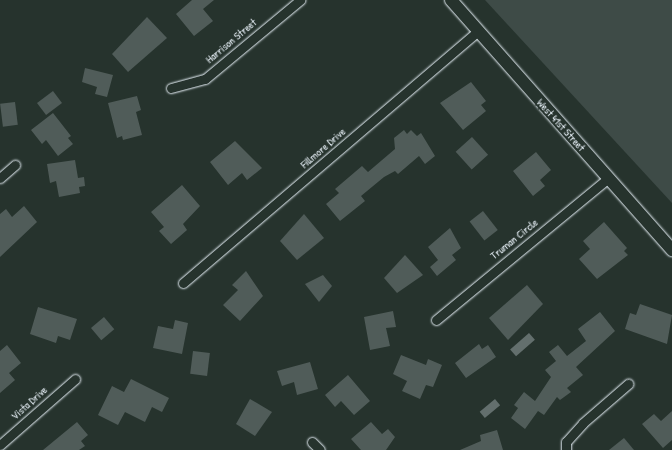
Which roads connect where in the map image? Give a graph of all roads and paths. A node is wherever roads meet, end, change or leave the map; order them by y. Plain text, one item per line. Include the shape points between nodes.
1 (300, 0) edge
2 (451, 0) edge
3 (478, 31) junction
4 (171, 88) dead end
5 (15, 165) dead end
6 (0, 178) edge
7 (608, 178) junction
8 (672, 250) edge
9 (183, 283) dead end
10 (436, 320) dead end
11 (75, 378) dead end
12 (628, 384) dead end
13 (312, 442) dead end
14 (0, 445) edge
15 (320, 450) edge
16 (566, 450) edge

1 - 4 street, Harrison Street via 205,79
2 - 3 street, West 41st Street
3 - 7 street, West 41st Street
3 - 9 street, Fillmore Drive
5 - 6 street
7 - 8 street, West 41st Street
7 - 10 street, Truman Circle
11 - 14 street, Vista Drive
12 - 16 street via 583,423 566,442
13 - 15 street

